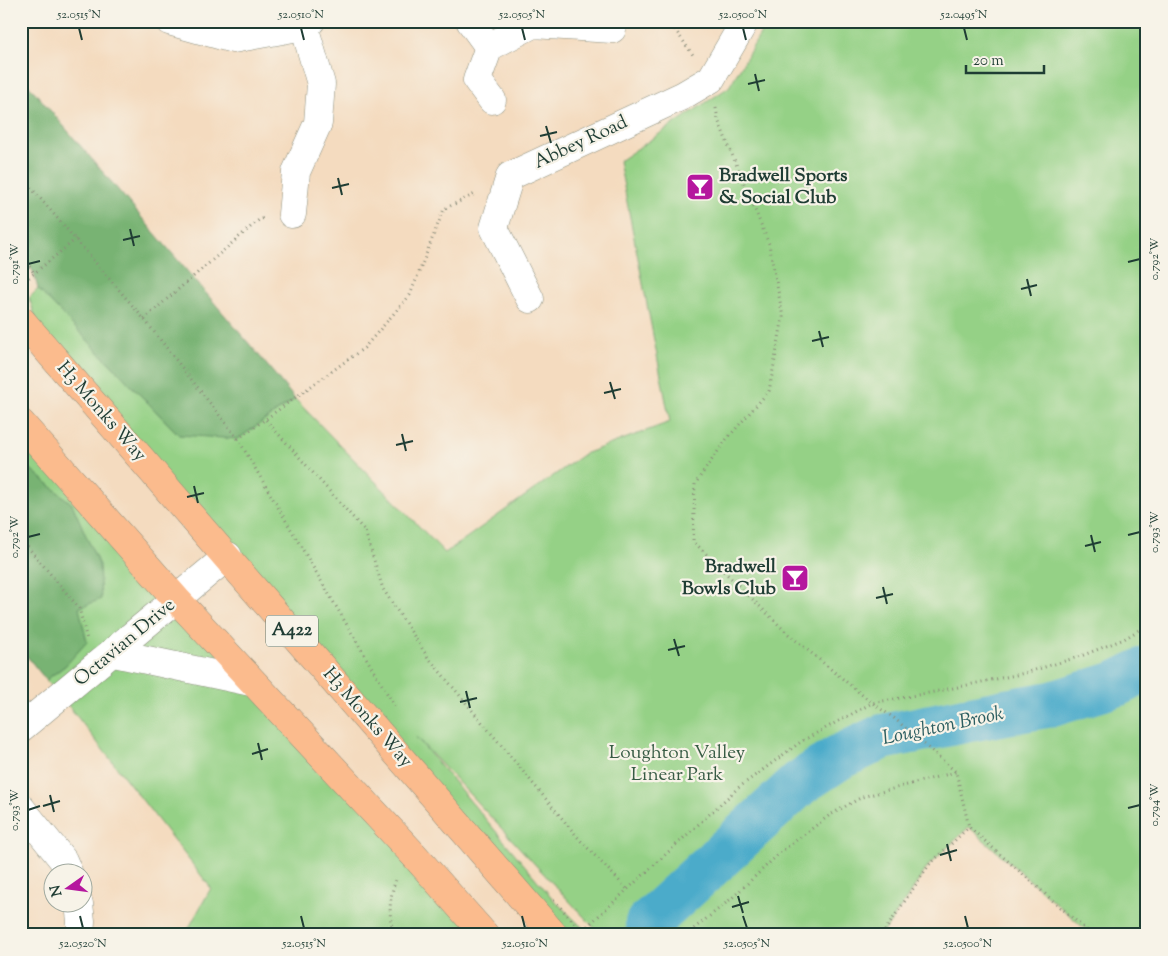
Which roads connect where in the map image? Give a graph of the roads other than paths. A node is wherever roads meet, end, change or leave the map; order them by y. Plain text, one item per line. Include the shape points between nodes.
1 (169, 21) edge
2 (470, 21) edge
3 (745, 21) edge
4 (307, 24) edge
5 (612, 29) dead end
6 (489, 47) junction
7 (492, 100) dead end
8 (292, 214) road end
9 (530, 299) dead end
10 (21, 320) edge
11 (21, 423) edge
12 (228, 556) junction
13 (177, 600) junction
14 (114, 653) junction
15 (251, 682) junction
16 (21, 728) edge
17 (21, 808) edge
18 (65, 864) edge
19 (548, 911) edge
20 (80, 914) edge
21 (80, 935) edge
22 (485, 935) edge

1 - 4 street via 233,39
2 - 6 street
3 - 9 street, Abbey Road via 711,79 682,96 510,176 494,228
4 - 8 street via 321,84 318,122 296,172
5 - 6 street via 533,24
6 - 7 street via 478,80
10 - 12 main road, H3 Monks Way / A422
11 - 13 main road
12 - 13 street, Octavian Drive
12 - 19 main road, H3 Monks Way / A422
13 - 14 street, Octavian Drive
13 - 15 main road
14 - 15 street
14 - 16 street, Octavian Drive
15 - 22 main road
17 - 18 street
20 - 21 street

